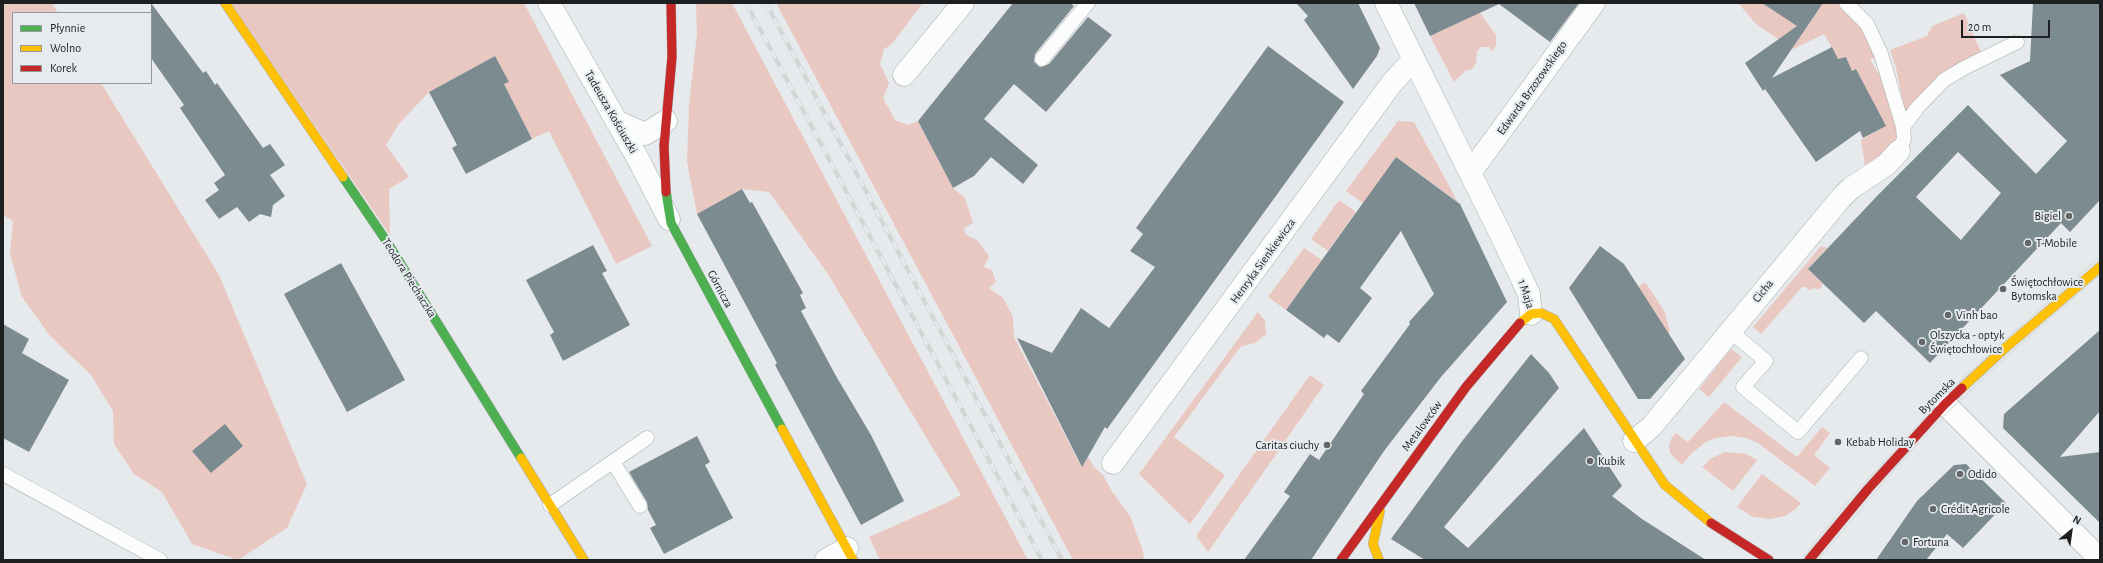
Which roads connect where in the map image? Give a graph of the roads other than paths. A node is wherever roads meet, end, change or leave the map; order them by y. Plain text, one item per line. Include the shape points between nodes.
1 (225, 3) edge
2 (550, 3) edge
3 (671, 3) edge
4 (964, 3) edge
5 (1088, 3) edge
6 (1386, 3) edge
7 (1594, 3) edge
8 (1846, 3) edge
9 (2017, 42) dead end
10 (1042, 59) dead end
11 (1414, 59) junction
12 (904, 74) dead end
13 (616, 121) junction
14 (666, 121) junction
15 (1903, 126) junction
16 (1899, 151) joint
17 (1470, 173) junction
18 (670, 222) junction
19 (2100, 267) edge
20 (1532, 314) junction
21 (1730, 331) junction
22 (1861, 358) dead end
23 (1945, 404) junction
24 (647, 438) dead end
25 (1634, 441) junction
26 (613, 462) junction
27 (1113, 463) dead end
28 (3, 474) edge
29 (1384, 499) junction
30 (550, 505) junction
31 (640, 506) dead end
32 (850, 554) edge
33 (2100, 559) edge
34 (160, 560) edge
35 (584, 560) edge
36 (826, 560) edge
37 (1341, 560) edge
38 (1379, 560) edge
39 (1769, 560) edge
40 (1809, 560) edge

1 - 30 street, Teodora Piechaczka via 387,242
2 - 13 street, Tadeusza Kościuszki
3 - 14 street, Górnicza via 672,57
4 - 12 street
5 - 10 lane
6 - 11 street, 1 Maja
7 - 17 street, Edwarda Brzozowskiego
8 - 15 lane via 1867,24 1875,40
9 - 15 lane via 1944,80
11 - 17 street, 1 Maja
11 - 27 street, Henryka Sienkiewicza via 1392,83
13 - 14 street via 645,134
13 - 18 street, Tadeusza Kościuszki
14 - 18 street, Górnicza via 665,184
15 - 16 lane via 1904,139
16 - 21 street, Cicha via 1886,165 1851,188 1841,198
17 - 20 street, 1 Maja via 1529,294
18 - 32 street, Górnicza
19 - 23 street, Bytomska via 2004,349
20 - 25 street, 1 Maja via 1541,313 1554,319
20 - 29 street, Metalowców via 1522,321 1466,387
21 - 22 lane via 1766,361 1743,387 1798,432
21 - 25 street, Cicha via 1651,427
23 - 33 street
23 - 40 street, Bytomska via 1868,489
24 - 26 lane
25 - 39 street, 1 Maja via 1666,485 1715,526
26 - 30 lane
26 - 31 lane
28 - 34 lane
29 - 37 street, Metalowców
29 - 38 street via 1373,544
30 - 35 street, Teodora Piechaczka
32 - 36 street

